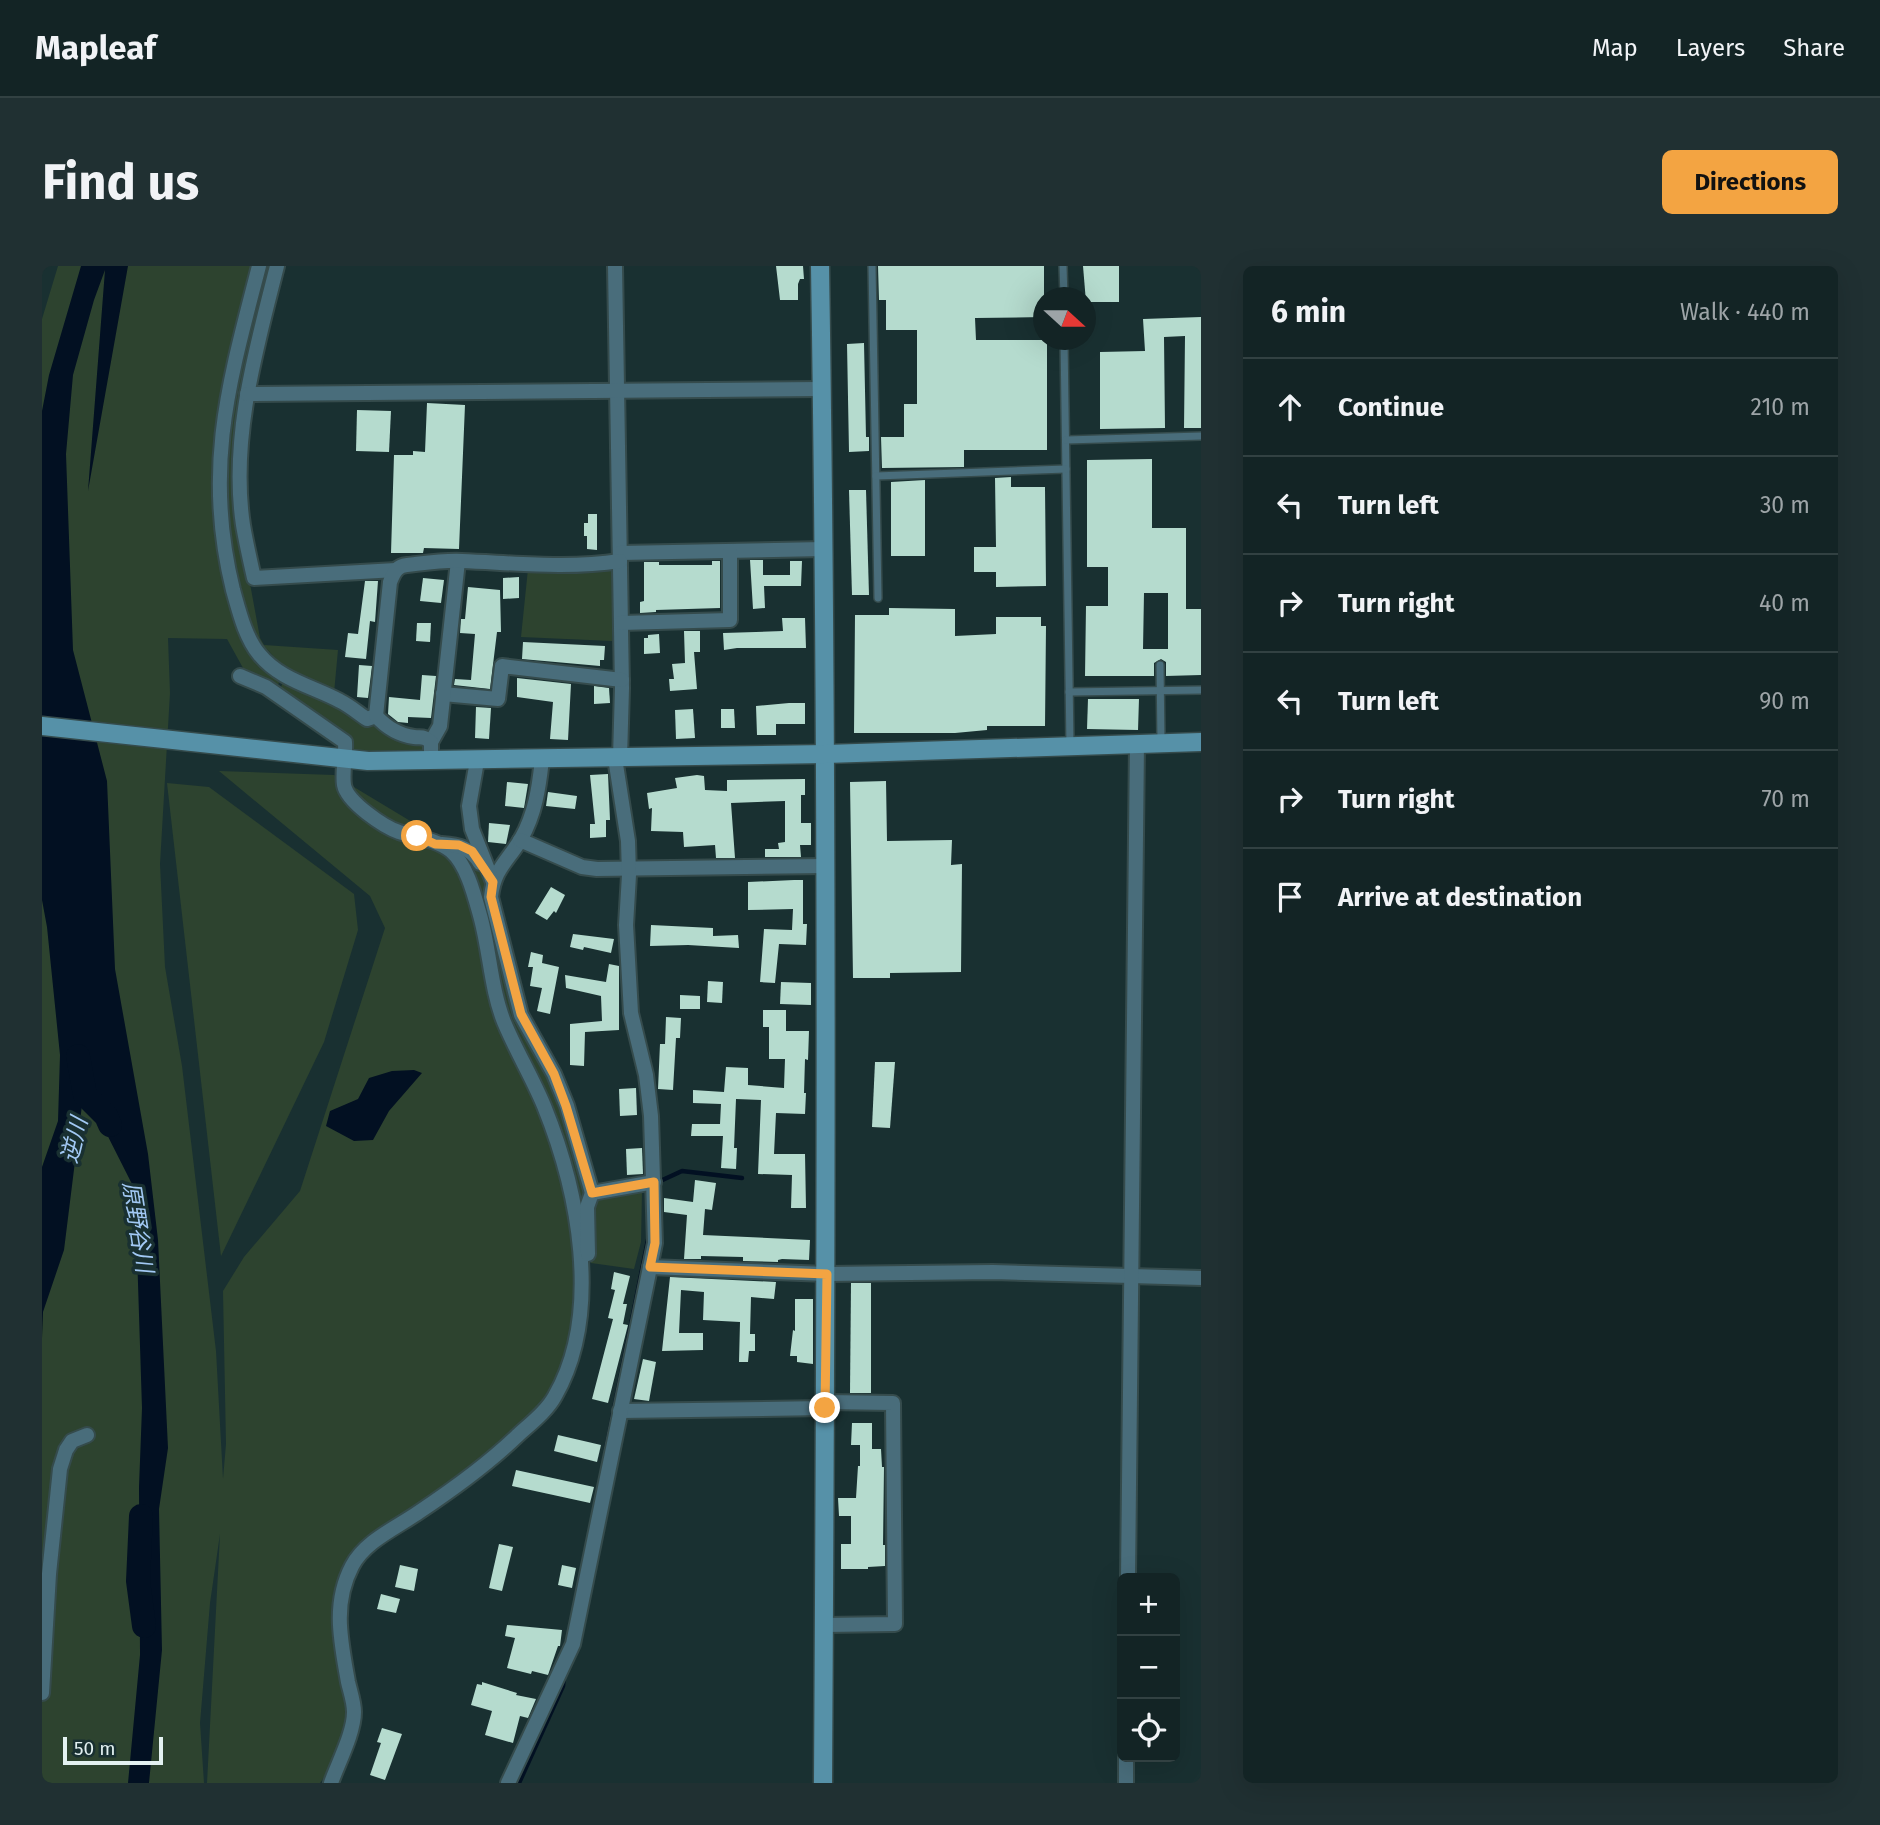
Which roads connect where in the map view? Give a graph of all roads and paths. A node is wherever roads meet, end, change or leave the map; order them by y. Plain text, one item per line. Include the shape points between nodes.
1 (259, 266) edge
2 (277, 266) edge
3 (615, 266) edge
4 (820, 266) edge
5 (872, 266) edge
6 (1063, 266) edge
7 (1064, 287) edge
8 (1064, 350) edge
9 (822, 389) junction
10 (616, 392) junction
11 (247, 394) junction
12 (1201, 436) edge
13 (1066, 440) junction
14 (1066, 469) junction
15 (876, 476) junction
16 (824, 550) junction
17 (730, 551) junction
18 (620, 557) junction
19 (458, 561) junction
20 (396, 570) junction
21 (878, 598) dead end
22 (621, 623) junction
23 (1160, 665) dead end
24 (240, 676) dead end
25 (285, 677) junction
26 (622, 680) junction
27 (1201, 690) edge
28 (1160, 691) junction
29 (1069, 692) junction
30 (274, 693) junction
31 (443, 694) junction
32 (376, 716) junction
33 (42, 726) edge
34 (431, 742) junction
35 (1201, 742) edge
36 (1137, 743) junction
37 (1161, 743) junction
38 (1070, 745) junction
39 (826, 754) junction
40 (618, 758) junction
41 (346, 759) junction
42 (542, 759) junction
43 (431, 761) junction
44 (477, 761) junction
45 (520, 840) junction
46 (435, 844) junction
47 (826, 866) junction
48 (629, 867) junction
49 (493, 882) junction
50 (654, 1182) junction
51 (592, 1193) junction
52 (650, 1267) junction
53 (827, 1274) junction
54 (1130, 1277) junction
55 (1201, 1278) edge
56 (582, 1296) junction
57 (825, 1405) junction
58 (620, 1410) junction
59 (87, 1435) dead end
60 (1128, 1573) edge
61 (824, 1625) junction
62 (42, 1693) edge
63 (1126, 1762) edge
64 (336, 1768) junction
65 (331, 1783) edge
66 (337, 1783) edge
67 (508, 1783) edge
68 (823, 1783) edge
69 (1126, 1783) edge

1 - 25 street via 225,404 219,455 220,509 226,559 249,639 259,655
2 - 11 street
3 - 10 street
4 - 9 street
5 - 15 lane
6 - 7 lane
8 - 13 lane
9 - 10 street
9 - 16 street
10 - 11 street
10 - 18 street
11 - 20 street via 240,482 254,578
12 - 13 lane
13 - 14 lane
14 - 15 lane
14 - 29 lane
15 - 21 lane
16 - 17 street
16 - 39 street
17 - 18 street
17 - 22 street via 730,620
18 - 19 street via 522,564
18 - 22 street
19 - 20 street
19 - 31 street
20 - 32 street via 390,582
22 - 26 street
23 - 28 lane
24 - 30 street
25 - 30 street
25 - 32 street via 341,701 367,719
26 - 31 street via 502,666 498,699
26 - 40 street
27 - 28 lane
28 - 29 lane
28 - 37 lane
29 - 38 lane
30 - 41 street via 345,742
31 - 34 street via 440,726
32 - 34 street via 401,734 426,737
33 - 41 street
34 - 43 street
35 - 37 street
36 - 37 street
36 - 38 street
36 - 54 street
38 - 39 street
39 - 40 street
39 - 47 street
40 - 42 street
40 - 48 street
41 - 43 street
41 - 46 street via 344,787 359,808 396,831
42 - 44 street
42 - 45 street via 538,797
43 - 44 street
44 - 49 street via 469,806 471,829
45 - 48 street via 582,867
45 - 49 street
46 - 49 street via 472,851
46 - 56 street via 460,860 481,919 504,1022 545,1107 576,1213
47 - 48 street
47 - 53 street
48 - 50 street via 626,925 631,1013 650,1102
49 - 51 street via 491,897 521,1014 554,1074
50 - 51 street
50 - 52 street via 655,1243
51 - 56 street via 587,1207
52 - 53 street
52 - 58 street
53 - 54 street via 993,1272
53 - 57 street
54 - 55 street
54 - 60 street
56 - 64 street via 568,1367 555,1397 506,1447 371,1543 353,1564 338,1612 354,1712
57 - 58 street
57 - 61 street
57 - 61 street via 893,1403 895,1624
58 - 67 street via 573,1644
59 - 62 street via 72,1441 60,1469
61 - 68 street
63 - 69 street
64 - 65 street
64 - 66 street

